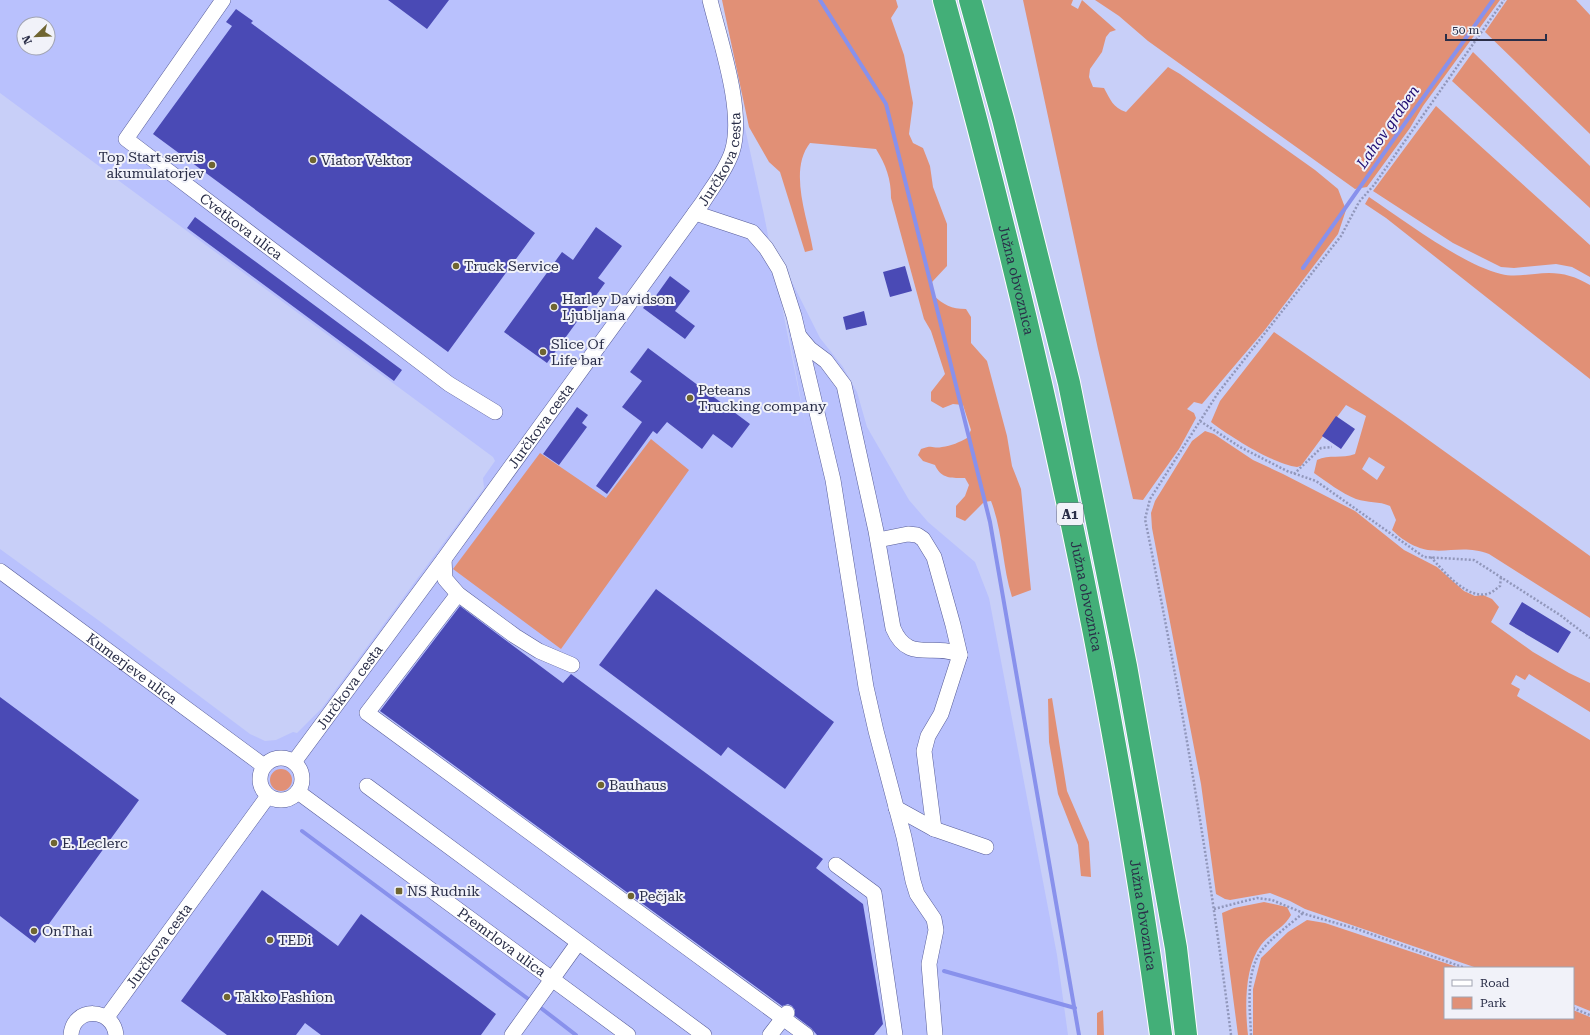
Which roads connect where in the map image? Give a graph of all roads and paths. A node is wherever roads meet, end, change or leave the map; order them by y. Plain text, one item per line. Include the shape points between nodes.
1 (223, 0) edge
2 (710, 0) edge
3 (944, 0) edge
4 (970, 0) edge
5 (1504, 0) edge
6 (695, 213) junction
7 (798, 336) junction
8 (495, 412) dead end
9 (1200, 421) junction
10 (1332, 447) dead end
11 (1294, 474) junction
12 (878, 540) junction
13 (1431, 557) junction
14 (444, 559) junction
15 (0, 571) edge
16 (1501, 577) junction
17 (458, 594) junction
18 (1590, 638) edge
19 (960, 655) junction
20 (572, 665) dead end
21 (294, 762) junction
22 (264, 766) junction
23 (367, 786) dead end
24 (298, 792) junction
25 (268, 796) junction
26 (896, 808) junction
27 (934, 829) junction
28 (986, 847) dead end
29 (836, 865) dead end
30 (1214, 909) junction
31 (1303, 913) junction
32 (578, 943) junction
33 (1462, 967) edge
34 (552, 980) junction
35 (1574, 1008) edge
36 (785, 1015) junction
37 (1590, 1015) edge
38 (107, 1017) junction
39 (699, 1034) edge
40 (71, 1035) edge
41 (116, 1035) edge
42 (512, 1035) edge
43 (628, 1035) edge
44 (770, 1035) edge
45 (806, 1035) edge
46 (895, 1035) edge
47 (935, 1035) edge
48 (1161, 1035) edge
49 (1186, 1035) edge
50 (1231, 1035) edge
51 (1251, 1035) edge

1 - 8 street, Cvetkova ulica via 126,139 449,384
2 - 6 street, Jurčkova cesta via 735,106 737,130 732,153 723,171
3 - 48 highway, Južna obvoznica / A1 via 980,130 1040,375 1078,552 1102,670 1148,942
4 - 49 highway, Južna obvoznica / A1 via 1003,118 1069,383 1126,666 1176,948
5 - 9 path via 1374,185 1365,194 1341,236 1218,392
6 - 7 street via 752,232 779,269
6 - 14 street, Jurčkova cesta
7 - 12 street via 826,361 844,385
7 - 26 street via 832,480 866,687
9 - 11 path via 1240,447
9 - 30 path via 1150,499 1145,519 1170,644
10 - 11 path via 1321,448
11 - 13 path via 1316,481 1424,557
12 - 19 street via 893,628 897,636 907,647
12 - 19 street via 908,534 923,539 934,557
13 - 16 path via 1474,560
13 - 16 path via 1460,586 1474,594 1489,594 1500,586
14 - 17 street via 445,579
14 - 21 street, Jurčkova cesta
15 - 22 street, Kumerjeve ulica
16 - 18 path
17 - 20 street via 538,651
17 - 36 street via 367,713
19 - 27 street via 941,714 928,736 924,751
21 - 22 street via 278,758
21 - 24 street via 302,776
22 - 25 street via 259,776 261,788
23 - 32 street
24 - 25 street via 284,800
24 - 34 street, Premrlova ulica
25 - 38 street, Jurčkova cesta
26 - 27 street
26 - 47 street via 917,894 934,919 936,930 929,964
27 - 28 street
29 - 46 street via 874,893
30 - 31 path via 1257,898 1272,900
30 - 50 path
31 - 33 path via 1357,929
31 - 51 path via 1258,955 1252,974
32 - 34 street
32 - 39 street
34 - 42 street
34 - 43 street, Premrlova ulica
35 - 37 path
36 - 44 street
36 - 45 street
38 - 40 street via 95,1013 83,1016 74,1024
38 - 41 street via 115,1028

